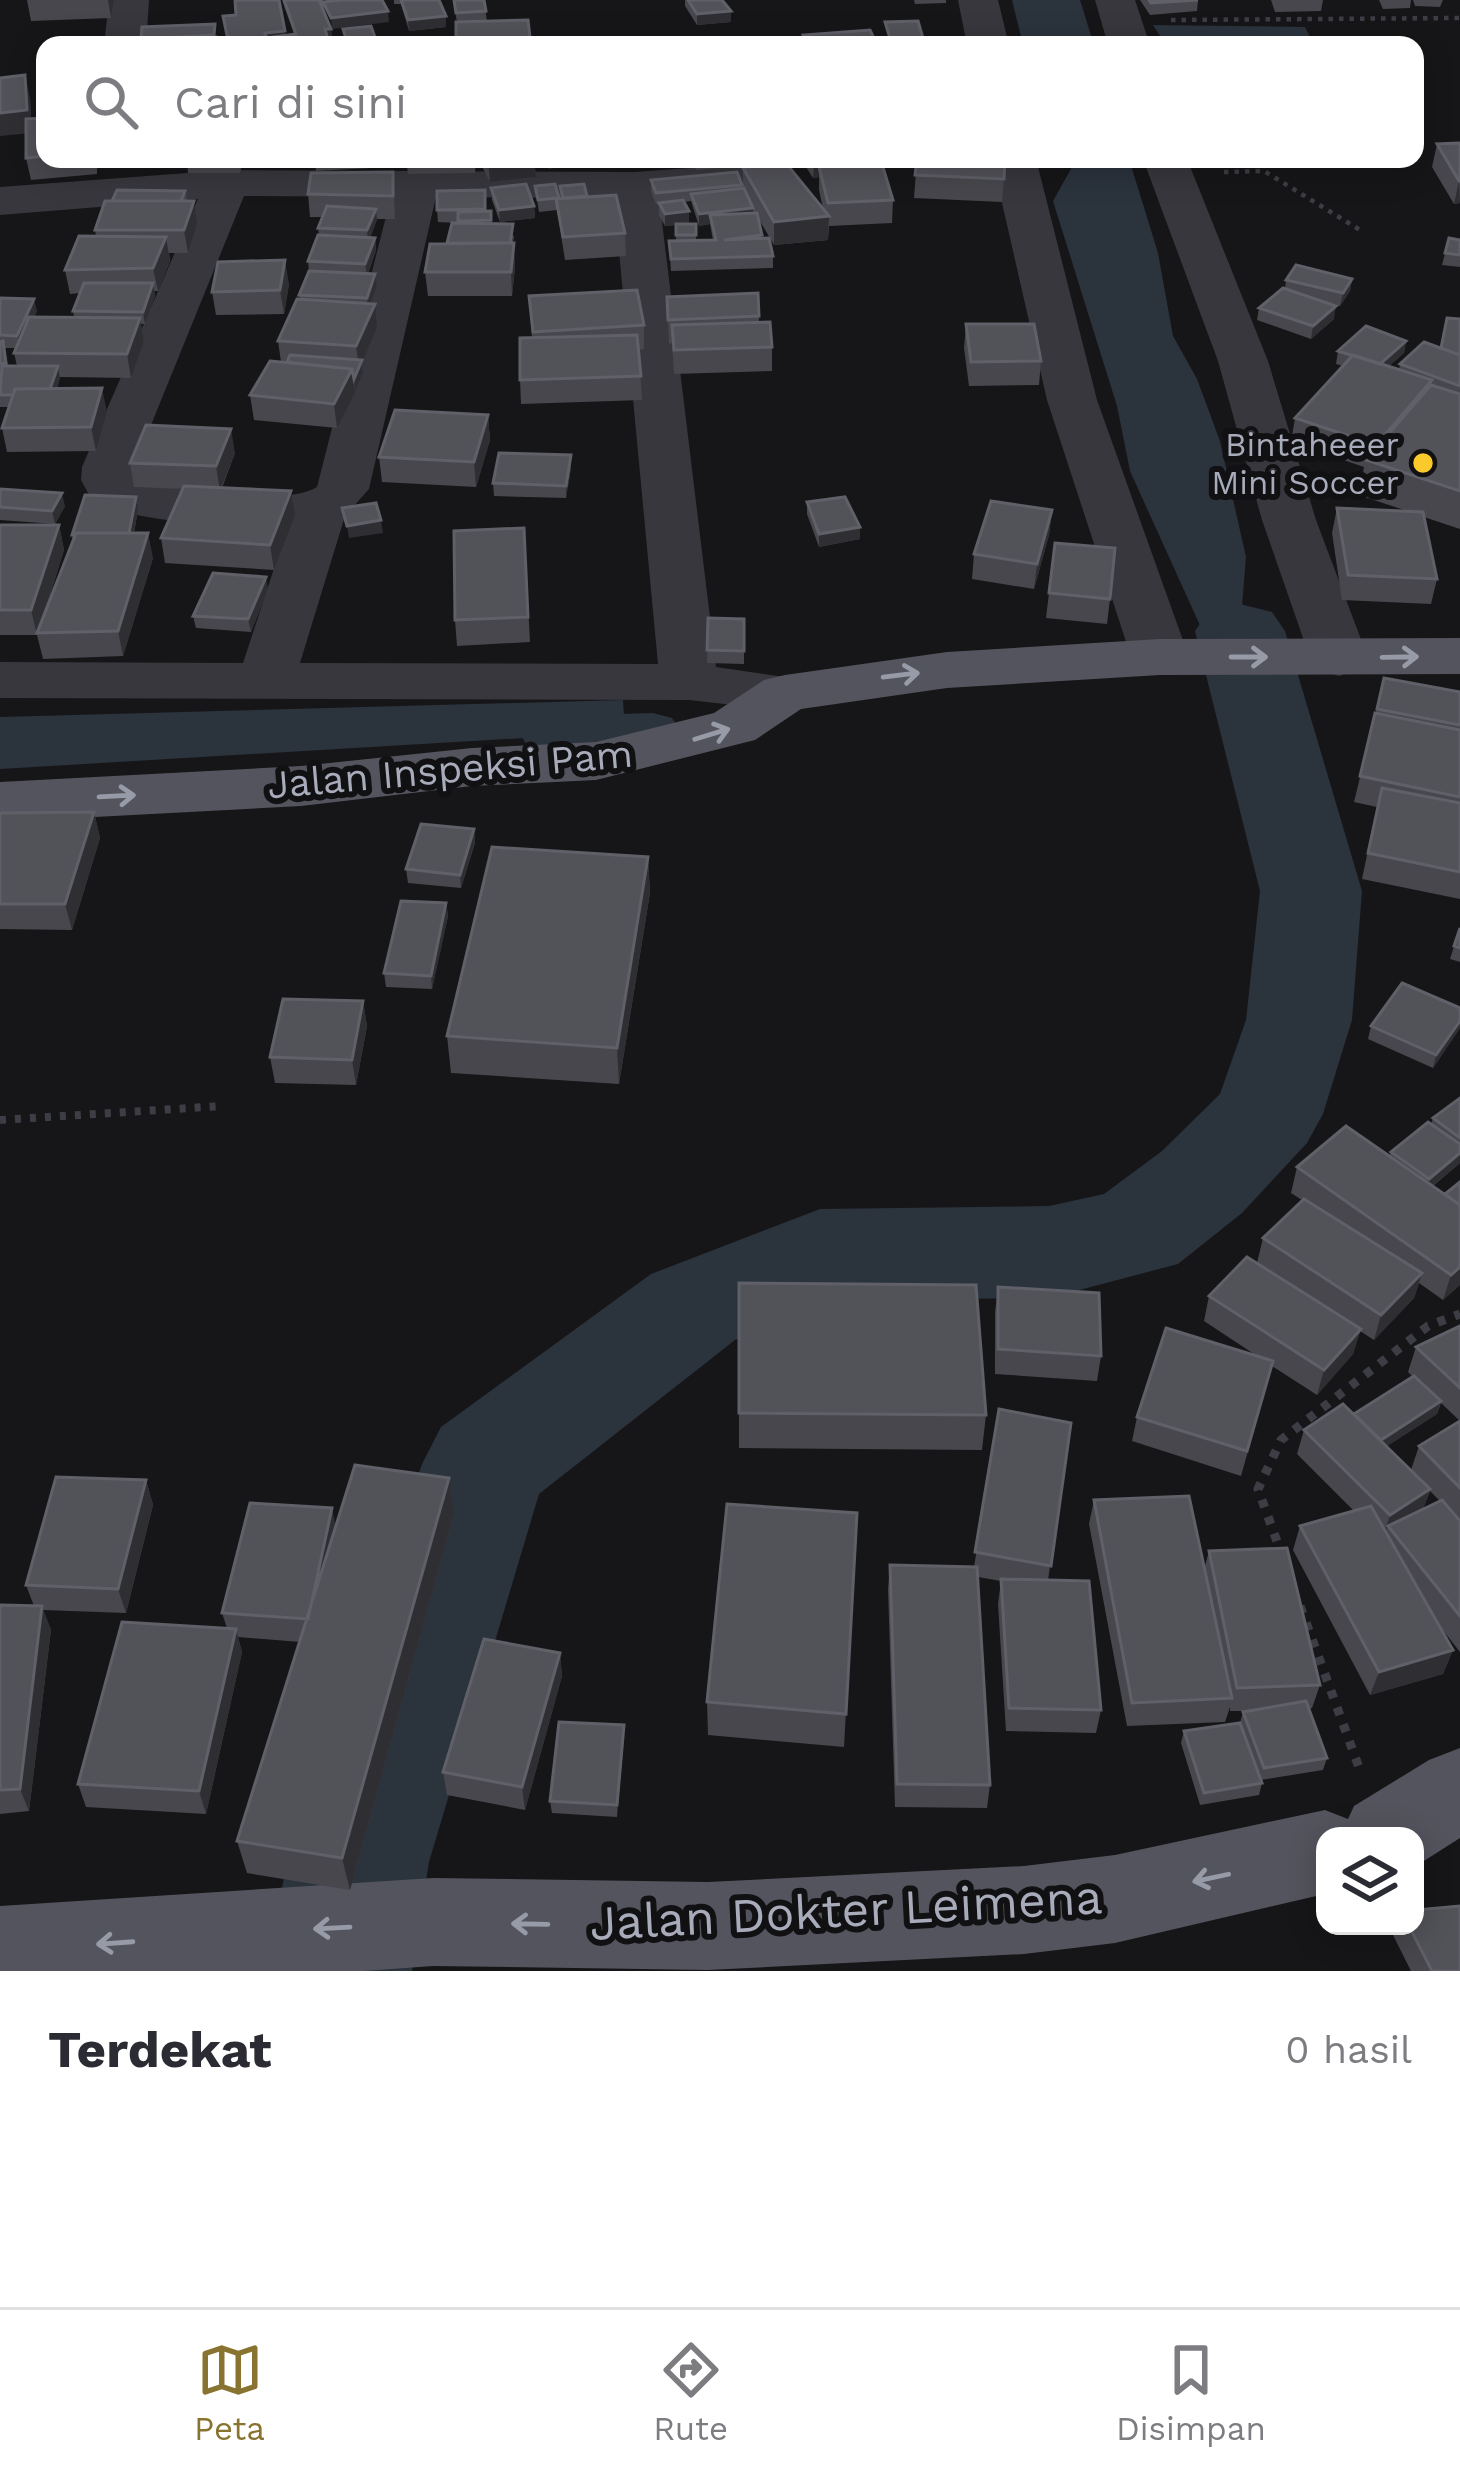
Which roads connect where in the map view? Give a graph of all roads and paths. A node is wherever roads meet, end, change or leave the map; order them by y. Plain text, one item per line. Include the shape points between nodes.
1 (129, 0) edge
2 (978, 0) edge
3 (1460, 18) edge
4 (1122, 22) edge
5 (125, 36) edge
6 (986, 36) edge
7 (1016, 168) edge
8 (1168, 168) edge
9 (1206, 168) edge
10 (111, 176) edge
11 (758, 176) edge
12 (227, 183) junction
13 (634, 185) junction
14 (416, 187) junction
15 (0, 201) edge
16 (1360, 230) dead end
17 (321, 506) junction
18 (1460, 656) edge
19 (1160, 657) junction
20 (1340, 658) junction
21 (267, 678) junction
22 (0, 680) edge
23 (689, 682) junction
24 (785, 693) junction
25 (0, 802) edge
26 (222, 1106) dead end
27 (0, 1120) edge
28 (1460, 1314) edge
29 (1289, 1576) edge
30 (1297, 1598) edge
31 (1460, 1789) edge
32 (1359, 1827) edge
33 (1316, 1840) edge
34 (0, 1951) edge

1 - 5 street
2 - 6 street
3 - 4 path
7 - 19 street via 1072,400
8 - 20 street via 1243,361 1288,520
9 - 16 path via 1264,171
10 - 12 street
10 - 15 street
11 - 13 street
12 - 14 street
12 - 17 street via 107,480 114,495 158,502
13 - 14 street
13 - 23 street
14 - 17 street via 343,489
17 - 21 street
20 -> 18 main road, Jalan Inspeksi Pam
19 -> 20 main road, Jalan Inspeksi Pam
24 -> 19 main road, Jalan Inspeksi Pam via 947,670
21 - 22 street
21 - 23 street
23 - 24 street
25 -> 24 main road, Jalan Inspeksi Pam via 596,761 734,728
26 - 27 path
28 - 29 path via 1428,1326 1281,1440 1258,1490
30 - 32 path
31 - 32 main road, Jalan Dokter Leimena
33 -> 34 main road, Jalan Dokter Leimena via 1115,1898 1024,1910 708,1926 433,1922

